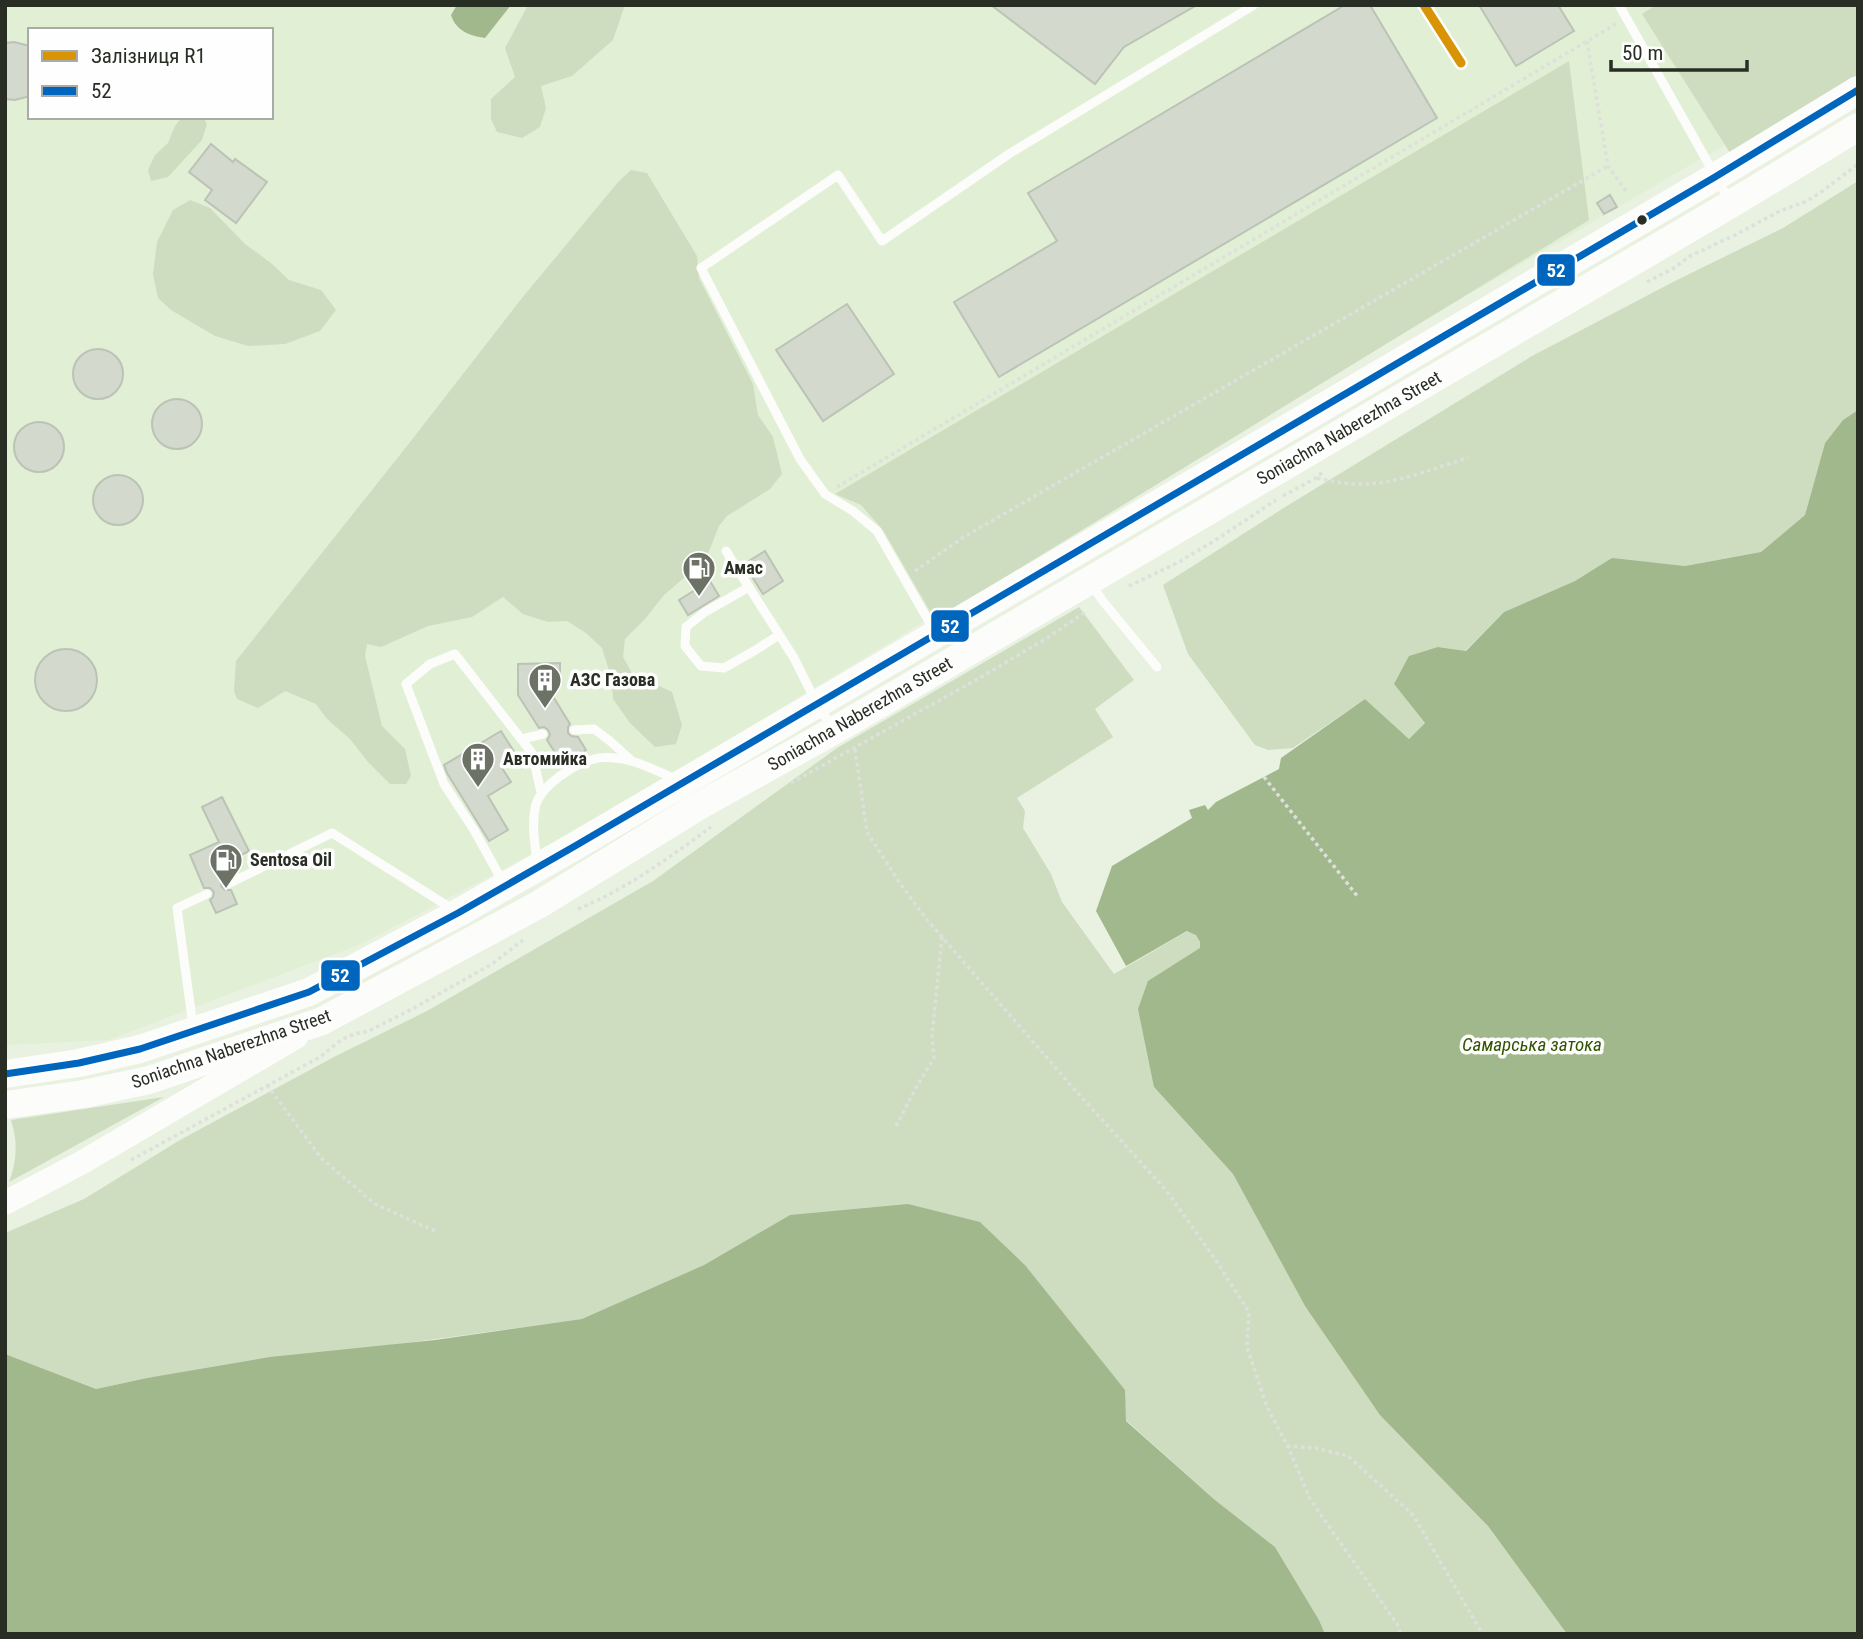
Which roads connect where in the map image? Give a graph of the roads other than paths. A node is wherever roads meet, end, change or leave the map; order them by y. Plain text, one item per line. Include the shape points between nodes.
1 (1254, 5) edge
2 (1619, 5) edge
3 (1858, 90) edge
4 (1858, 127) edge
5 (1715, 177) junction
6 (1731, 204) junction
7 (726, 551) dead end
8 (1090, 580) junction
9 (749, 587) junction
10 (936, 634) junction
11 (779, 635) junction
12 (1157, 667) dead end
13 (817, 704) junction
14 (838, 728) junction
15 (573, 730) dead end
16 (543, 734) dead end
17 (522, 739) junction
18 (632, 761) junction
19 (541, 792) junction
20 (690, 795) junction
21 (228, 884) dead end
22 (527, 886) junction
23 (207, 894) dead end
24 (458, 912) junction
25 (322, 1021) junction
26 (194, 1031) junction
27 (5, 1074) edge
28 (5, 1105) edge
29 (5, 1203) edge

1 - 10 lane via 1009,153 882,241 838,175 701,268 800,459 825,494 877,531
2 - 5 lane
3 - 5 main road, Soniachna Naberezhna Street
4 - 6 main road, Soniachna Naberezhna Street
5 - 6 lane
5 - 10 main road, Soniachna Naberezhna Street
6 - 8 main road, Soniachna Naberezhna Street
7 - 9 lane
8 - 12 lane
8 - 14 main road, Soniachna Naberezhna Street
9 - 11 lane
9 - 11 lane via 686,627 685,646 701,666 724,667
10 - 13 main road, Soniachna Naberezhna Street
11 - 13 lane
13 - 14 lane
13 - 20 main road, Soniachna Naberezhna Street
14 - 20 main road, Soniachna Naberezhna Street
15 - 18 lane via 594,729
16 - 17 lane
17 - 19 lane via 532,754
17 - 22 lane via 455,654 430,664 406,684 444,784 474,830
18 - 19 lane via 594,759 571,769
18 - 20 lane
19 - 22 lane
20 - 22 main road, Soniachna Naberezhna Street
21 - 24 lane via 332,833
22 - 24 main road, Soniachna Naberezhna Street
22 - 25 main road, Soniachna Naberezhna Street
23 - 26 lane via 177,908
24 - 26 main road, Soniachna Naberezhna Street via 309,992
25 - 28 main road, Soniachna Naberezhna Street via 149,1080
25 - 29 main road
26 - 27 main road, Soniachna Naberezhna Street via 79,1063

